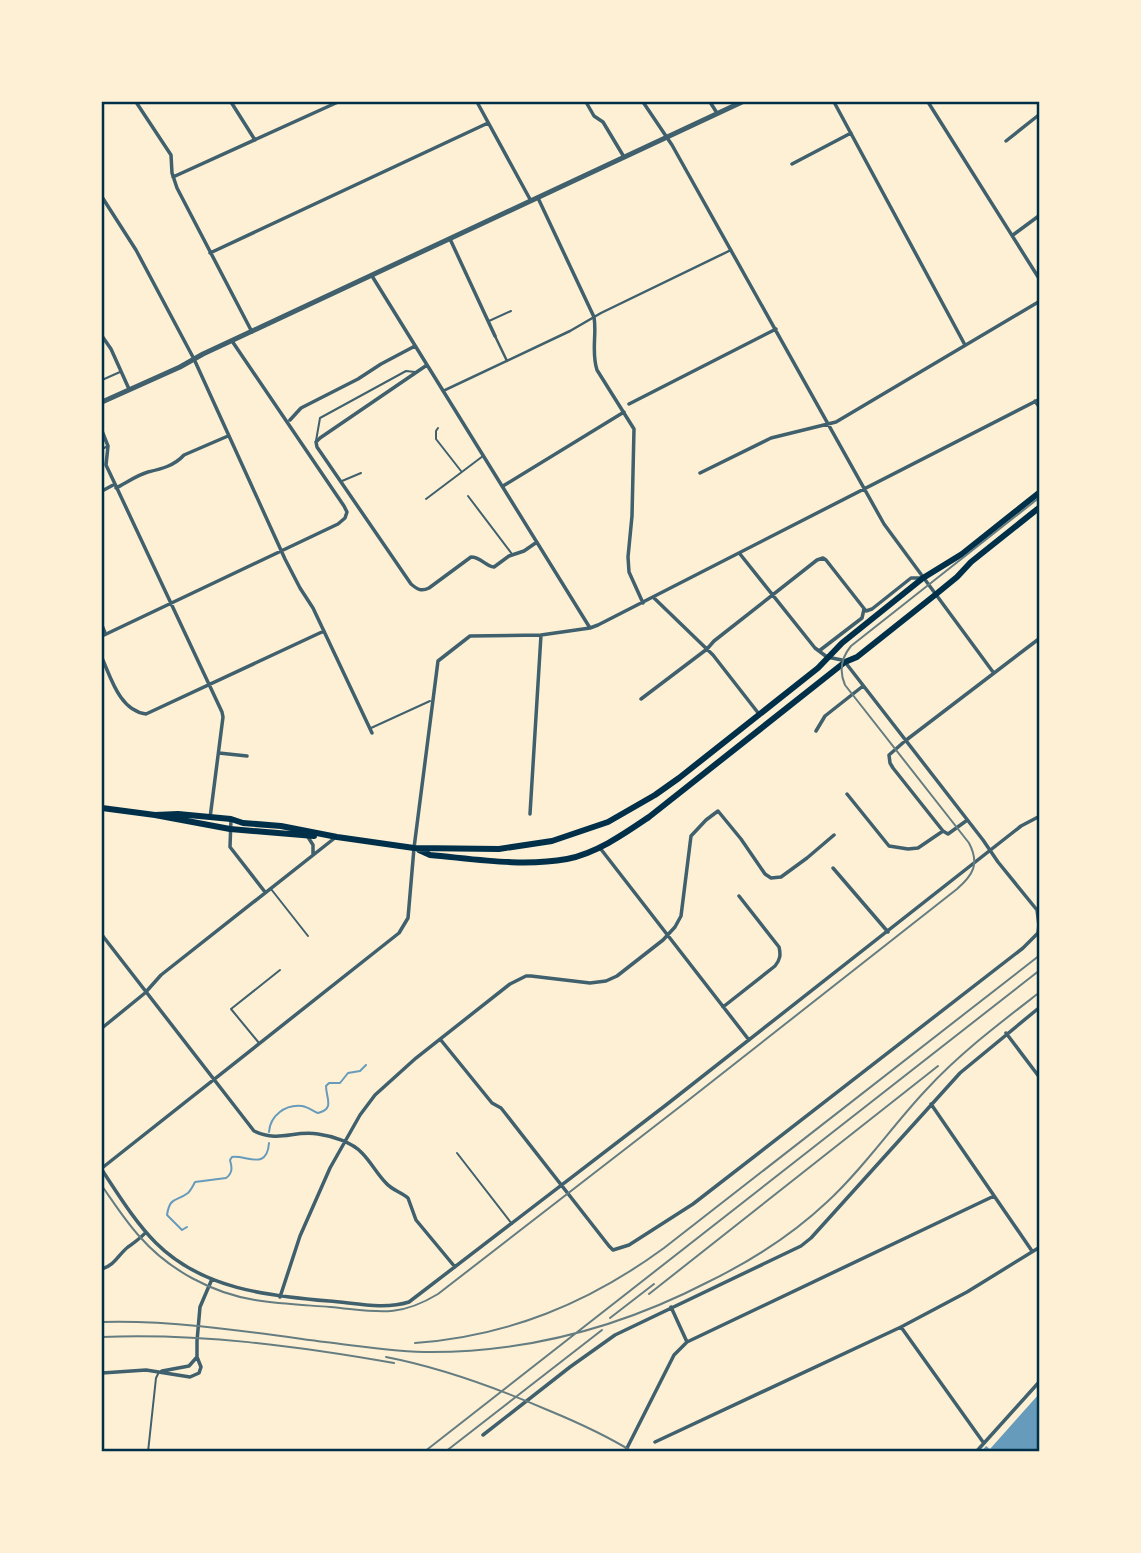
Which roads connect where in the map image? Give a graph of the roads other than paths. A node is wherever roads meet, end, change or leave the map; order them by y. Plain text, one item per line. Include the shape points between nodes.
1 (136, 102) edge
2 (231, 102) edge
3 (338, 102) edge
4 (477, 102) edge
5 (586, 102) edge
6 (643, 102) edge
7 (710, 102) edge
8 (742, 102) edge
9 (834, 102) edge
10 (928, 102) edge
11 (717, 113) junction
12 (1040, 114) edge
13 (488, 123) junction
14 (851, 134) junction
15 (666, 137) junction
16 (256, 140) junction
17 (1006, 141) dead end
18 (624, 157) junction
19 (792, 163) dead end
20 (173, 177) junction
21 (102, 197) edge
22 (538, 197) junction
23 (531, 201) junction
24 (1040, 215) edge
25 (1013, 235) junction
26 (450, 239) junction
27 (731, 250) junction
28 (210, 253) junction
29 (371, 275) junction
30 (1040, 280) edge
31 (1040, 301) edge
32 (511, 311) dead end
33 (594, 317) junction
34 (488, 321) junction
35 (776, 329) junction
36 (252, 332) junction
37 (102, 336) edge
38 (495, 336) joint
39 (232, 341) junction
40 (965, 345) junction
41 (415, 346) junction
42 (194, 359) junction
43 (507, 361) junction
44 (427, 366) junction
45 (121, 371) junction
46 (416, 373) junction
47 (102, 380) edge
48 (130, 389) junction
49 (443, 391) junction
50 (1037, 400) edge
51 (102, 402) edge
52 (629, 404) dead end
53 (1040, 408) edge
54 (624, 412) junction
55 (290, 421) dead end
56 (829, 424) junction
57 (438, 428) dead end
58 (102, 431) edge
59 (228, 436) junction
60 (316, 442) junction
61 (108, 446) junction
62 (102, 449) edge
63 (483, 456) junction
64 (461, 471) junction
65 (700, 472) dead end
66 (361, 473) dead end
67 (341, 482) junction
68 (116, 486) junction
69 (503, 486) junction
70 (865, 489) junction
71 (102, 491) edge
72 (1040, 492) edge
73 (468, 496) dead end
74 (426, 499) dead end
75 (1040, 507) edge
76 (537, 542) junction
77 (281, 550) junction
78 (740, 554) junction
79 (513, 555) junction
80 (923, 578) junction
81 (773, 595) junction
82 (935, 595) junction
83 (653, 597) junction
84 (170, 602) junction
85 (643, 603) junction
86 (864, 609) junction
87 (102, 624) edge
88 (590, 628) junction
89 (324, 631) junction
90 (104, 635) edge
91 (541, 635) junction
92 (1040, 638) edge
93 (707, 649) junction
94 (819, 651) junction
95 (827, 657) junction
96 (102, 658) edge
97 (845, 662) junction
98 (993, 673) junction
99 (209, 685) junction
100 (863, 686) junction
101 (641, 699) dead end
102 (434, 700) junction
103 (759, 714) junction
104 (371, 730) joint
105 (816, 731) dead end
106 (905, 741) junction
107 (219, 753) junction
108 (247, 756) dead end
109 (847, 794) dead end
110 (102, 808) edge
111 (530, 814) dead end
112 (155, 815) junction
113 (1040, 816) edge
114 (210, 817) junction
115 (231, 819) junction
116 (967, 820) junction
117 (209, 825) junction
118 (230, 829) junction
119 (943, 831) junction
120 (307, 835) junction
121 (834, 835) dead end
122 (337, 837) junction
123 (599, 847) junction
124 (414, 848) junction
125 (990, 851) junction
126 (313, 854) junction
127 (833, 868) dead end
128 (270, 888) junction
129 (265, 892) junction
130 (739, 896) dead end
131 (888, 932) junction
132 (102, 935) edge
133 (308, 936) dead end
134 (667, 936) junction
135 (280, 970) dead end
136 (145, 993) junction
137 (723, 1007) junction
138 (1040, 1007) edge
139 (102, 1028) edge
140 (1006, 1033) junction
141 (440, 1039) junction
142 (750, 1040) junction
143 (259, 1043) junction
144 (1040, 1079) edge
145 (213, 1080) junction
146 (931, 1104) junction
147 (344, 1142) junction
148 (457, 1153) dead end
149 (102, 1169) edge
150 (562, 1186) junction
151 (994, 1196) junction
152 (512, 1224) junction
153 (146, 1232) junction
154 (1040, 1247) edge
155 (1032, 1251) junction
156 (455, 1267) junction
157 (102, 1269) edge
158 (212, 1279) junction
159 (280, 1297) junction
160 (671, 1307) junction
161 (901, 1327) junction
162 (687, 1342) junction
163 (197, 1357) junction
164 (159, 1371) junction
165 (102, 1373) edge
166 (1040, 1381) edge
167 (483, 1436) dead end
168 (655, 1442) dead end
169 (983, 1442) junction
170 (148, 1451) edge
171 (625, 1451) edge
172 (976, 1451) edge

1 - 20 street via 171,155
2 - 16 street
3 - 16 street
4 - 13 street
5 - 18 street
6 - 15 street
7 - 11 street
8 - 11 street
9 - 14 street
10 - 25 street
11 - 15 street
12 - 17 street
13 - 23 street
13 - 28 street
14 - 19 street
14 - 40 street
15 - 18 street
15 - 27 street
16 - 20 street
18 - 22 street
20 - 28 street
21 - 42 street
22 - 23 street
22 - 33 street
23 - 26 street
24 - 25 street
25 - 30 street
26 - 29 street
26 - 34 street
27 - 33 street
27 - 35 street
28 - 36 street
29 - 36 street
29 - 41 street
31 - 40 street
32 - 34 lane
33 - 43 street
33 - 54 street via 593,359
34 - 38 street
35 - 52 street
35 - 56 street
36 - 39 street
37 - 45 street
38 - 43 street
39 - 42 street
39 - 77 street via 347,512 344,520
40 - 56 street
41 - 44 street
41 - 55 street via 301,408
42 - 48 street
42 - 59 street
43 - 49 street
44 - 46 street
44 - 49 street
45 - 47 lane
45 - 48 street
46 - 60 street
46 - 60 lane via 406,371 320,418
48 - 51 street
49 - 63 street
50 - 53 street
50 - 70 street
54 - 69 street
54 - 85 street via 634,429 629,572
56 - 65 street via 771,438
56 - 70 street
57 - 64 lane via 436,439
58 - 61 street
59 - 68 street via 156,472
59 - 77 street
60 - 67 street
61 - 62 street
61 - 68 street via 106,464
63 - 64 lane
63 - 69 street
64 - 74 lane
66 - 67 lane
67 - 79 street via 411,584 421,591 469,558 493,567
68 - 71 street
68 - 84 street
69 - 76 street
70 - 78 street
70 - 80 street
72 - 80 main road via 962,554
73 - 79 lane
75 - 82 main road
76 - 79 street
76 - 88 street
77 - 84 street
77 - 89 street
78 - 81 street
78 - 83 street
80 - 82 street
80 - 86 street via 911,578 872,609
80 - 95 main road
81 - 86 street via 823,558
81 - 93 street
81 - 94 street
82 - 97 main road
82 - 98 street
83 - 85 street
83 - 93 street
84 - 90 street
84 - 99 street
85 - 88 street
86 - 94 street via 862,618
87 - 90 street
88 - 91 street
89 - 99 street
89 - 104 street
91 - 102 street via 470,636 438,661
91 - 111 street
92 - 98 street
93 - 101 street
93 - 103 street
94 - 95 street
95 - 97 street
95 - 103 main road
96 - 99 street via 123,700 142,714
97 - 100 street
97 - 123 main road via 649,817
98 - 106 street
99 - 107 street via 223,717
100 - 105 street via 825,716
100 - 106 street
102 - 104 lane
102 - 124 street
103 - 124 main road via 655,795 608,822 552,841 499,849
106 - 116 street
106 - 119 street via 889,755 890,763
107 - 108 street
107 - 114 street
109 - 119 street via 889,846 918,848
110 - 112 main road
112 - 114 main road
112 - 117 main road
113 - 125 street
114 - 115 main road
114 - 117 street
115 - 118 street
115 - 122 main road
116 - 119 street via 948,834
116 - 125 street
117 - 118 main road
118 - 120 main road
118 - 129 street via 230,847
120 - 122 main road
120 - 126 street
121 - 134 street via 781,877 771,878 718,811 691,836 681,916
122 - 124 main road
122 - 126 street
123 - 124 main road via 568,859 526,862 430,855
123 - 134 street
124 - 143 street via 408,918 399,933
125 - 131 street
125 - 150 street via 1037,910 1038,933 1023,948 692,1204 629,1245 613,1250
126 - 128 street
127 - 131 street
128 - 129 street
128 - 133 lane
129 - 136 street
130 - 137 street via 781,953 775,966
131 - 142 street
132 - 136 street
134 - 137 street
134 - 141 street via 606,981 526,976
135 - 143 lane via 231,1009
136 - 139 street
136 - 145 street
137 - 142 street
138 - 140 street
140 - 144 street
140 - 146 street
141 - 147 street via 374,1095
141 - 150 street
142 - 150 street
143 - 145 street
145 - 147 street via 254,1131 276,1138 318,1134
145 - 149 street
146 - 151 street
146 - 160 street via 811,1238
147 - 156 street via 363,1153 386,1183 408,1198 416,1220
147 - 159 street via 300,1236
148 - 152 lane
149 - 153 street
150 - 152 street
151 - 155 street
151 - 162 street
152 - 156 street
153 - 157 street
153 - 158 street via 174,1258
154 - 155 street
155 - 161 street
156 - 159 street via 403,1304
158 - 159 street
158 - 163 street via 200,1307
160 - 162 street
160 - 167 street via 606,1340
161 - 168 street
161 - 169 street
162 - 171 street via 674,1355
163 - 164 street via 189,1366
163 - 164 street via 201,1368 194,1376
164 - 165 street
164 - 170 lane
166 - 169 street
169 - 172 street

